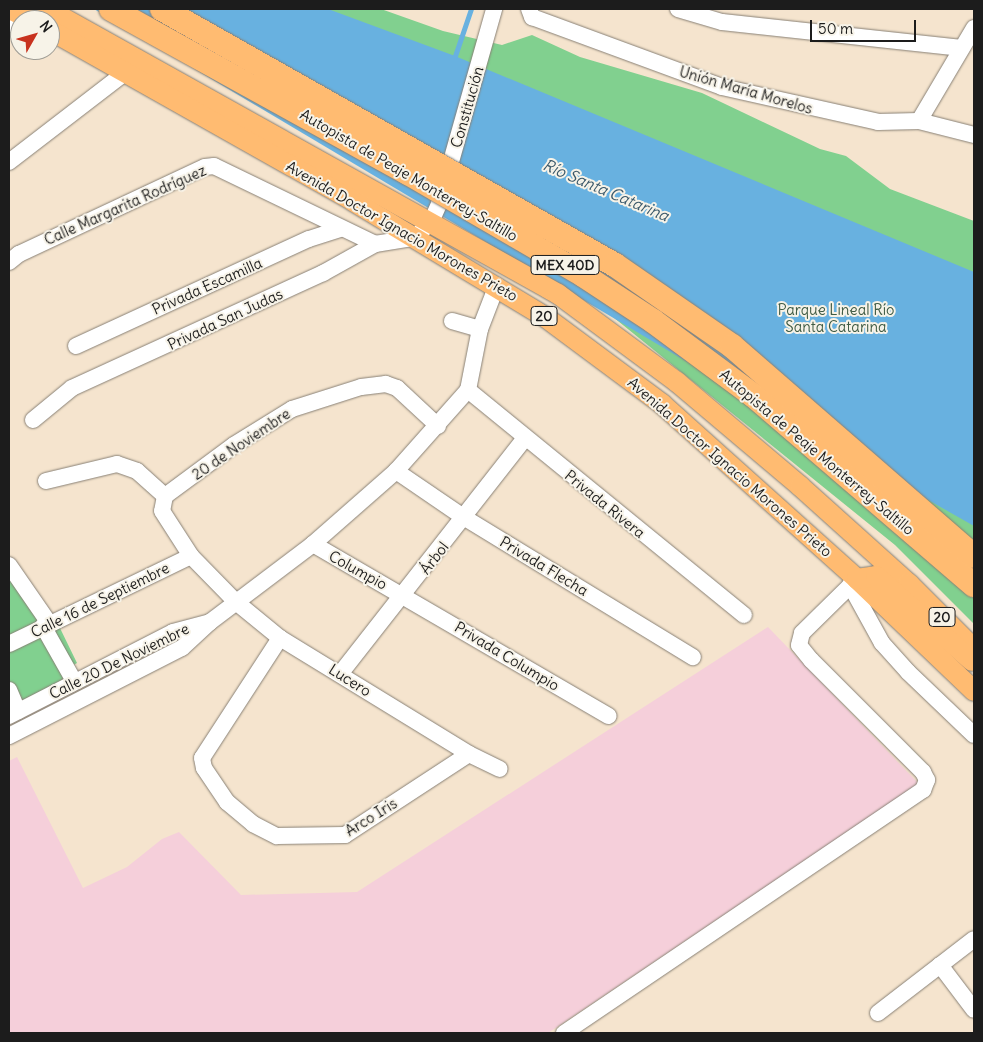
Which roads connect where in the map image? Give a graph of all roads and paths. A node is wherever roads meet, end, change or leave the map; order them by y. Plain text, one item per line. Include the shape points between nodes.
1 (46, 9) edge
2 (111, 9) edge
3 (162, 9) edge
4 (494, 9) edge
5 (529, 9) edge
6 (678, 9) edge
7 (974, 28) edge
8 (60, 35) edge
9 (960, 48) junction
10 (127, 71) junction
11 (918, 120) junction
12 (974, 135) edge
13 (9, 162) edge
14 (435, 213) junction
15 (340, 229) junction
16 (414, 238) junction
17 (375, 244) junction
18 (12, 254) edge
19 (497, 285) junction
20 (452, 321) dead end
21 (480, 329) junction
22 (76, 346) dead end
23 (468, 390) junction
24 (32, 420) dead end
25 (438, 426) junction
26 (524, 439) junction
27 (396, 471) junction
28 (46, 482) dead end
29 (164, 503) junction
30 (465, 518) junction
31 (313, 544) junction
32 (191, 556) junction
33 (974, 556) edge
34 (9, 565) edge
35 (854, 582) junction
36 (974, 585) edge
37 (404, 596) junction
38 (236, 602) junction
39 (744, 615) dead end
40 (210, 622) junction
41 (46, 624) junction
42 (280, 638) junction
43 (9, 644) edge
44 (974, 649) edge
45 (694, 657) dead end
46 (974, 662) edge
47 (340, 674) junction
48 (74, 682) junction
49 (9, 690) edge
50 (974, 691) edge
51 (14, 713) edge
52 (609, 716) dead end
53 (9, 736) edge
54 (974, 736) edge
55 (469, 754) junction
56 (500, 769) dead end
57 (974, 939) edge
58 (940, 965) junction
59 (974, 1010) edge
60 (878, 1013) dead end
61 (564, 1033) edge

1 - 14 main road, Avenida Doctor Ignacio Morones Prieto / 20
2 - 36 highway, Autopista de Peaje Monterrey-Saltillo / MEX 40D, bridge via 408,173 583,275 653,321 754,396
3 - 33 highway, Autopista de Peaje Monterrey-Saltillo / MEX 40D, bridge via 615,265 732,346
4 - 14 street, Constitución, bridge
5 - 11 street, Unión María Morelos via 532,17 722,87 878,122
6 - 9 street via 722,22
7 - 9 street
8 - 10 main road, Avenida Doctor Ignacio Morones Prieto / 20
9 - 11 street
10 - 13 street
10 - 16 main road, Avenida Doctor Ignacio Morones Prieto / 20
11 - 12 street, Unión María Morelos
14 - 16 street
14 - 44 main road, Avenida Doctor Ignacio Morones Prieto / 20 via 558,294 676,382 880,558
15 - 17 street, Calle Margarita Rodríguez
15 - 18 street, Calle Margarita Rodríguez via 223,169 205,167
15 - 22 street, Privada Escamilla via 309,239
16 - 17 street
16 - 19 main road, Avenida Doctor Ignacio Morones Prieto / 20
17 - 24 street, Privada San Judas via 323,273 72,388
19 - 21 street
19 - 35 main road, Avenida Doctor Ignacio Morones Prieto / 20 via 662,404
20 - 21 street
21 - 23 street
23 - 25 street
23 - 26 street, Privada Rivera
25 - 27 street
25 - 29 street, 20 de Noviembre via 392,385 361,388 292,408 234,445
26 - 30 street, Árbol
26 - 39 street, Privada Rivera
27 - 30 street, Privada Flecha
27 - 31 street
28 - 29 street, Lucero via 117,464 137,471
29 - 32 street, Lucero
30 - 37 street, Árbol
30 - 45 street, Privada Flecha
31 - 37 street, Columpio
31 - 38 street
32 - 38 street, Lucero
32 - 41 street, Calle 16 de Septiembre
34 - 41 street
35 - 46 main road via 876,576
35 - 50 main road, Avenida Doctor Ignacio Morones Prieto / 20
35 - 54 street via 882,643
35 - 61 street via 802,633 799,645 923,772 926,780 923,790
37 - 47 street, Árbol
37 - 52 street, Privada Columpio
38 - 40 street
38 - 42 street, Lucero
40 - 48 street, Calle 20 De Noviembre via 173,632
40 - 53 street, Calle 20 De Noviembre via 182,648
41 - 43 street, Calle 16 de Septiembre
41 - 48 street
42 - 47 street, Lucero
42 - 55 street, Arco Iris via 202,758 204,768 228,802 253,824 277,836 345,835
47 - 55 street, Lucero
48 - 51 street, Calle 20 De Noviembre
49 - 51 street
55 - 56 street, Lucero
57 - 58 street
58 - 59 street
58 - 60 street

